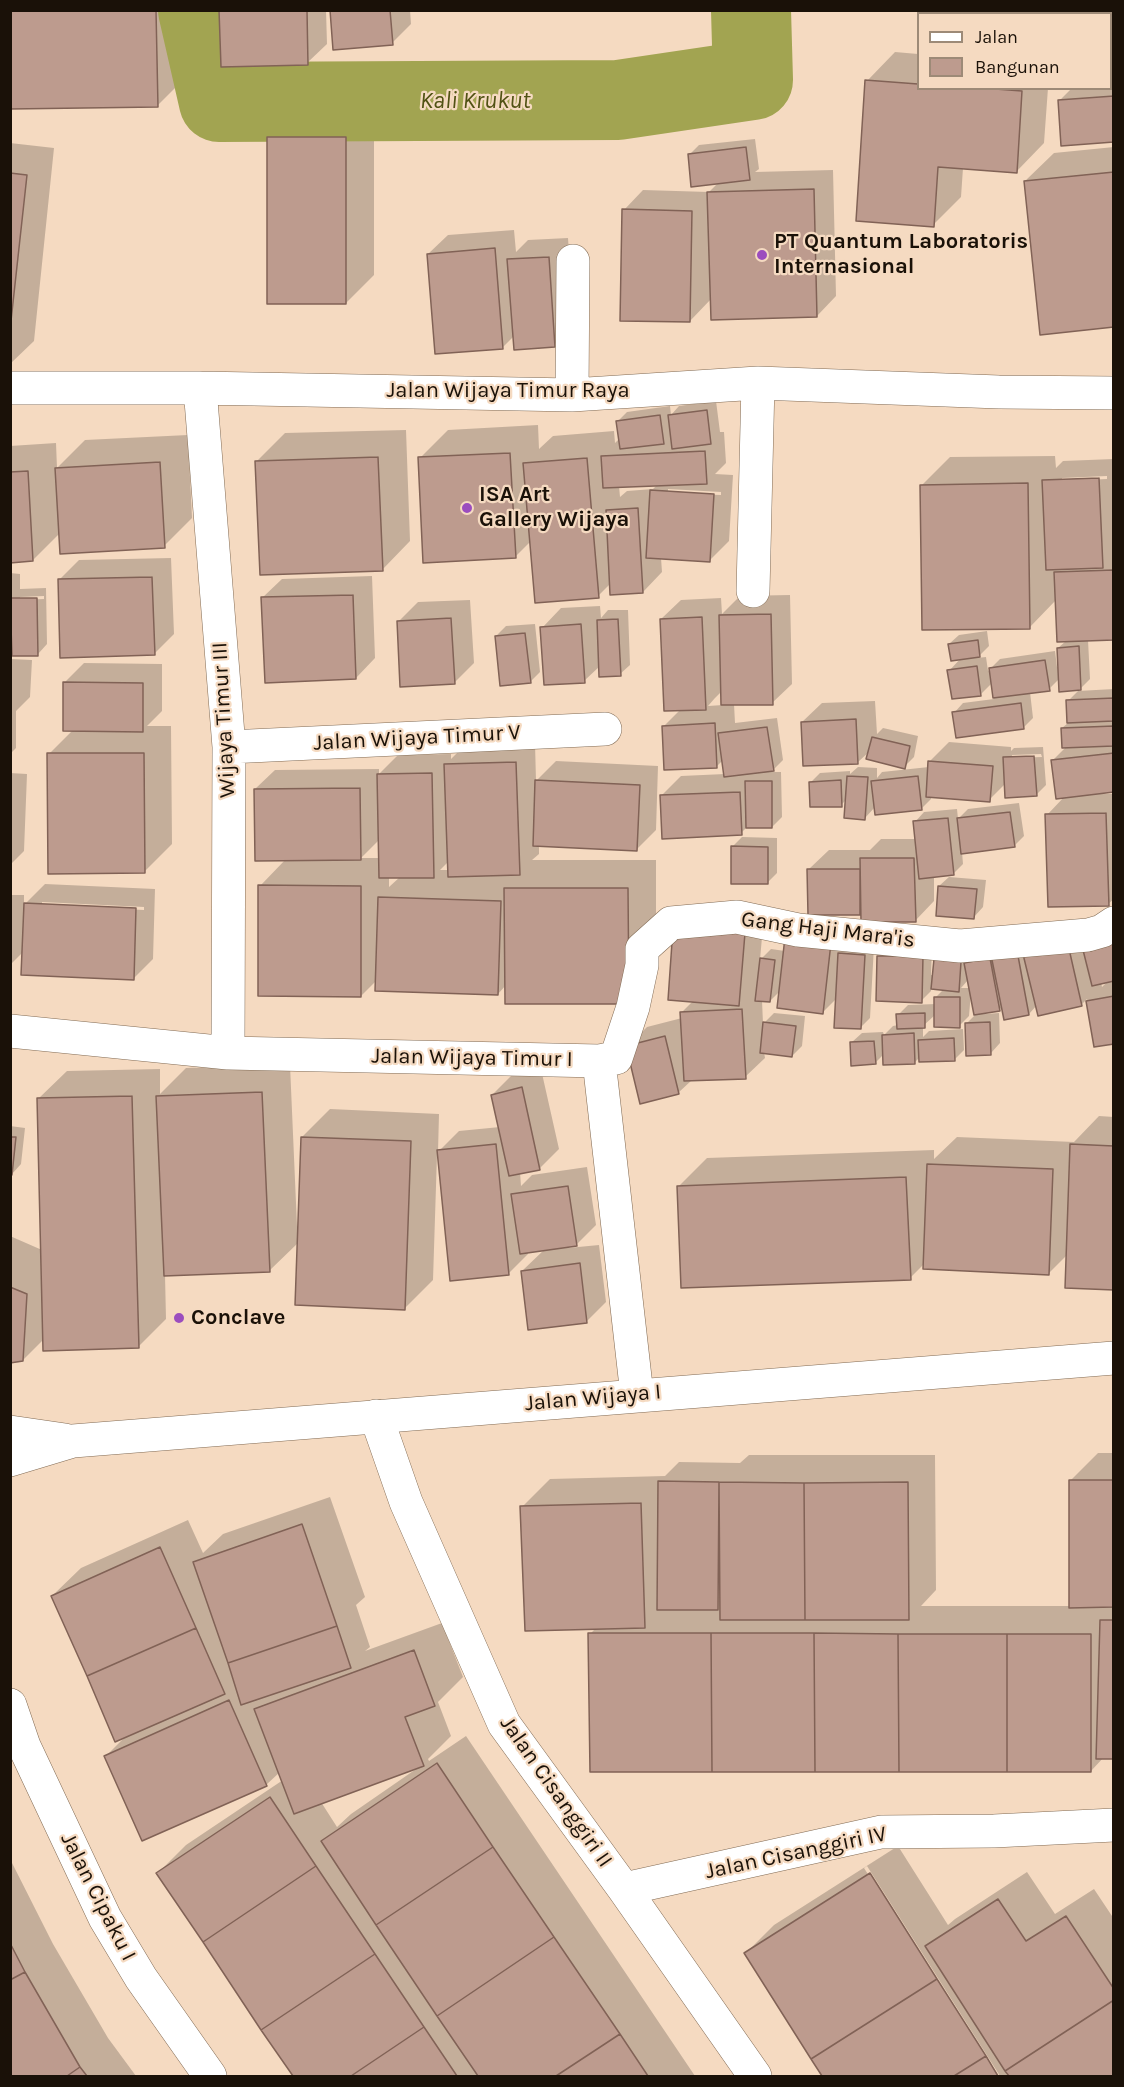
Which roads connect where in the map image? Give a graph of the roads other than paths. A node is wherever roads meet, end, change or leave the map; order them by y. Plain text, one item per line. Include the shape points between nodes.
1 (573, 261) dead end
2 (759, 383) junction
3 (10, 388) edge
4 (200, 388) junction
5 (1113, 393) edge
6 (572, 395) junction
7 (753, 591) dead end
8 (605, 729) dead end
9 (229, 747) junction
10 (1113, 923) edge
11 (10, 1031) edge
12 (228, 1053) junction
13 (599, 1061) junction
14 (1113, 1358) edge
15 (637, 1395) junction
16 (376, 1416) junction
17 (10, 1432) edge
18 (73, 1441) junction
19 (10, 1460) edge
20 (10, 1705) edge
21 (1110, 1830) edge
22 (624, 1889) junction
23 (210, 2076) edge
24 (755, 2076) edge

1 - 6 street
2 - 5 street, Jalan Wijaya Timur Raya
2 - 6 street, Jalan Wijaya Timur Raya
2 - 7 street
3 - 4 street, Jalan Wijaya Timur Raya
4 - 6 street, Jalan Wijaya Timur Raya
4 - 9 street, Wijaya Timur III
8 - 9 street, Jalan Wijaya Timur V
9 - 12 street, Wijaya Timur III
10 - 13 street, Gang Haji Mara'is via 1088,935 960,946 798,930 737,917 671,923 642,949 633,1007 616,1058
11 - 12 street, Jalan Wijaya Timur I
12 - 13 street, Jalan Wijaya Timur I
13 - 15 street, Jalan Wijaya Timur I
14 - 15 street, Jalan Wijaya I
15 - 16 street, Jalan Wijaya I
16 - 18 street, Jalan Wijaya I
16 - 22 street, Jalan Cisanggiri II via 406,1502 504,1724
17 - 18 street, Jalan Wijaya I
18 - 19 street, Jalan Wijaya I
20 - 23 street, Jalan Cipaku I via 24,1746 105,1918 141,1978
21 - 22 street, Jalan Cisanggiri IV via 880,1832
22 - 24 street, Jalan Cisanggiri II

